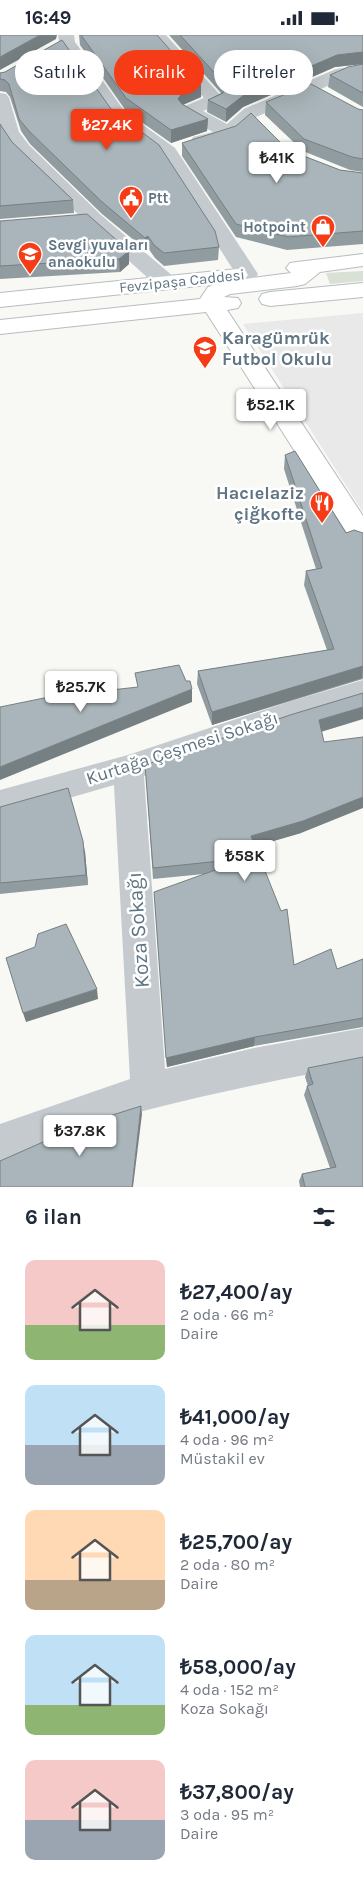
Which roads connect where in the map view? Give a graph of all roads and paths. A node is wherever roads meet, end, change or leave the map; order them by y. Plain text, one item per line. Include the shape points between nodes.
1 (157, 35) edge
2 (66, 41) edge
3 (363, 70) edge
4 (313, 86) edge
5 (313, 88) edge
6 (298, 95) edge
7 (328, 97) edge
8 (0, 98) edge
9 (228, 133) junction
10 (22, 149) junction
11 (0, 152) edge
12 (168, 152) junction
13 (94, 219) junction
14 (66, 221) edge
15 (363, 260) edge
16 (314, 266) junction
17 (246, 274) junction
18 (166, 282) junction
19 (363, 290) edge
20 (0, 301) edge
21 (212, 304) junction
22 (0, 327) edge
23 (363, 537) edge
24 (363, 692) edge
25 (128, 768) junction
26 (0, 804) edge
27 (363, 1046) edge
28 (149, 1092) junction
29 (0, 1143) edge

1 - 9 street via 215,100 189,111
2 - 12 street via 119,115
3 - 4 street via 342,73
5 - 7 street
6 - 9 street
8 - 10 street via 10,132
9 - 12 street
10 - 11 street
10 - 13 street
12 - 17 street
13 - 14 street
13 - 18 street
15 - 16 main road, Fevzipaşa Caddesi
16 - 17 main road, Fevzipaşa Caddesi
16 - 21 main road via 297,279 224,288 216,291 211,298
17 - 18 main road, Fevzipaşa Caddesi
18 - 20 main road, Fevzipaşa Caddesi
19 - 21 main road, Fevzipaşa Caddesi
21 - 22 main road, Fevzipaşa Caddesi
21 - 23 main road
24 - 25 street, Kurtağa Çeşmesi Sokağı
25 - 26 street, Kurtağa Çeşmesi Sokağı
25 - 28 street, Koza Sokağı
27 - 28 street
28 - 29 street

